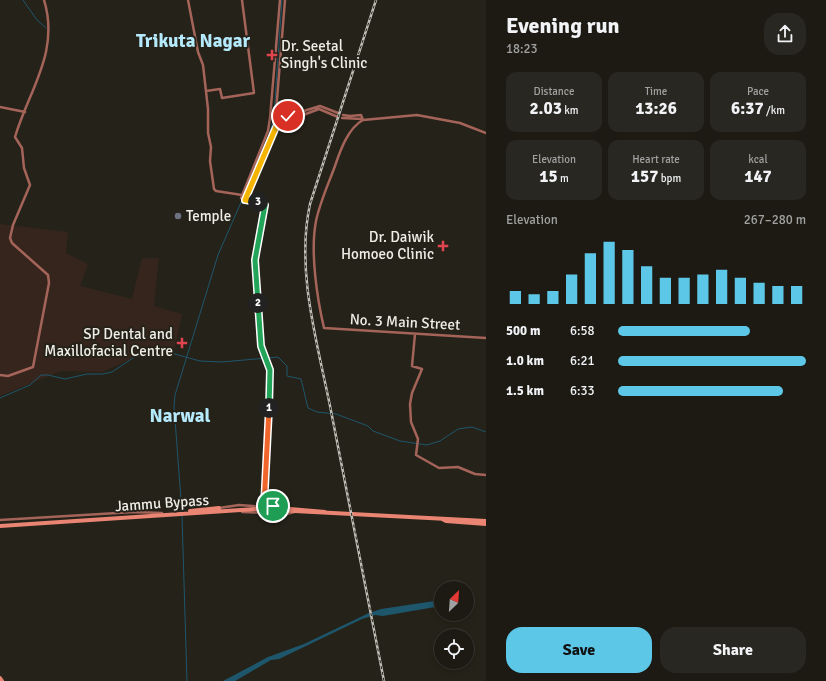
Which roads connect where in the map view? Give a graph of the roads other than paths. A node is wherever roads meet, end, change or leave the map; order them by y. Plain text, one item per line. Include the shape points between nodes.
1 (44, 0) edge
2 (188, 0) edge
3 (242, 0) edge
4 (280, 0) edge
5 (285, 0) edge
6 (206, 91) junction
7 (0, 107) edge
8 (25, 112) junction
9 (338, 115) dead end
10 (274, 117) junction
11 (342, 117) dead end
12 (363, 119) junction
13 (486, 133) edge
14 (256, 169) junction
15 (242, 195) junction
16 (242, 199) junction
17 (414, 334) junction
18 (486, 338) edge
19 (0, 374) edge
20 (486, 475) edge
21 (264, 506) junction
22 (221, 510) junction
23 (292, 510) junction
24 (486, 523) edge
25 (0, 524) edge
26 (0, 677) edge
27 (2, 681) edge

1 - 8 street via 48,12 48,42 39,79
2 - 6 street via 203,65
3 - 6 street via 254,93 222,98 220,89
4 - 10 street
5 - 10 street
6 - 15 street via 210,161 215,190
7 - 8 street
8 - 19 street via 16,138 22,148 30,188 19,209 10,240 48,275 49,281 33,367 8,376
9 - 10 street via 320,106 301,114
10 - 14 street
10 - 14 street via 279,120
11 - 12 street via 361,115
12 - 13 street via 417,115 460,123
12 - 17 street, No. 3 Main Street via 354,128 342,148 315,223 315,273 324,328
14 - 15 street
14 - 16 street
15 - 16 street
16 - 21 street via 265,204 255,264 260,341 270,370
17 - 18 street, No. 3 Main Street
17 - 20 street via 412,366 422,369 410,404 411,422 417,438 417,456 438,467 458,467 475,474
21 - 22 street via 234,505
21 - 23 street
22 - 23 highway, Jammu Bypass
22 - 25 highway, Jammu Bypass
23 - 24 highway, Jammu Bypass via 322,514 325,512 442,518
26 - 27 highway

